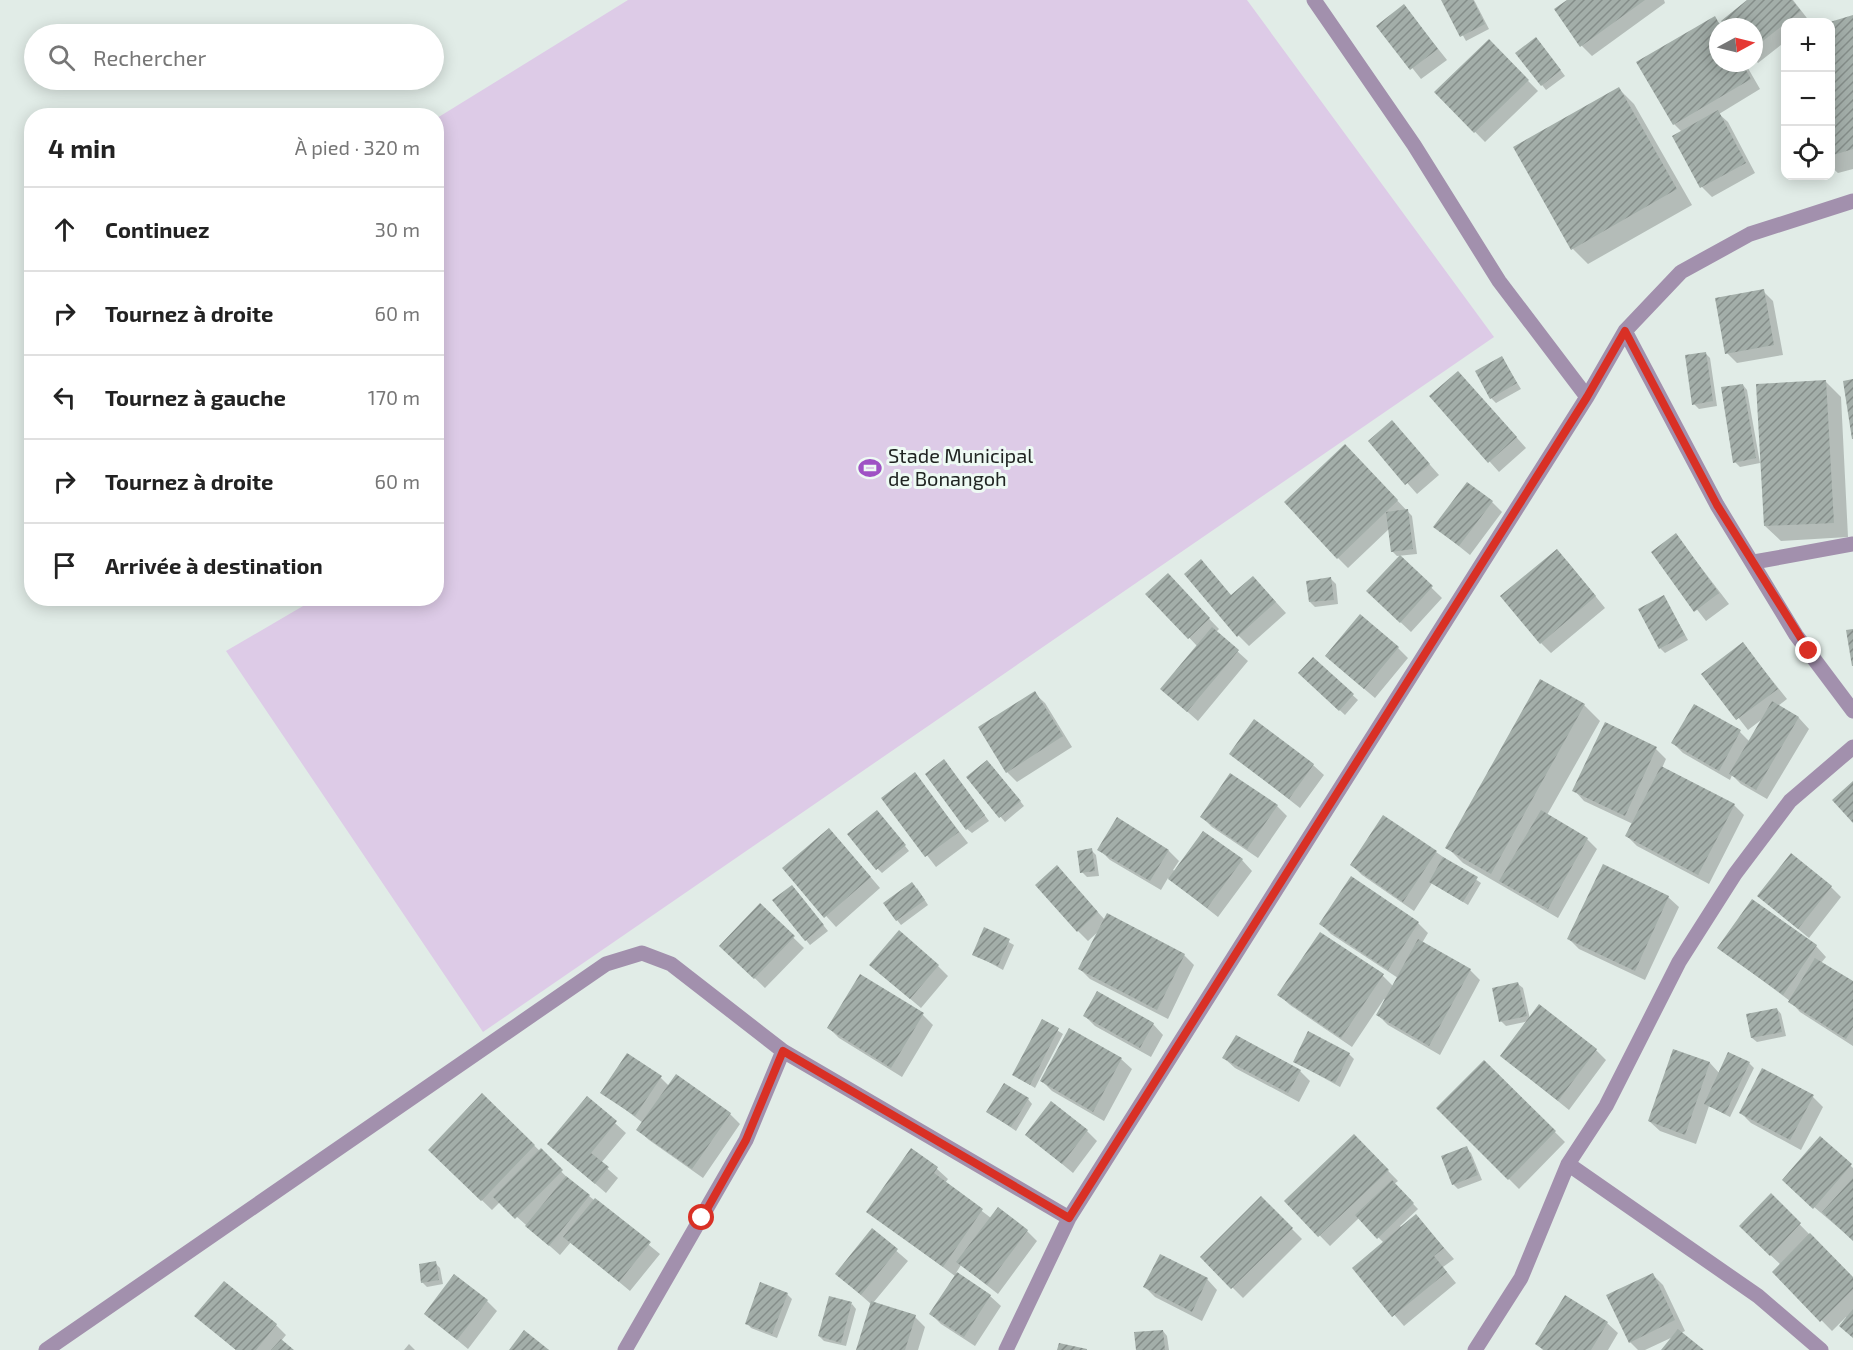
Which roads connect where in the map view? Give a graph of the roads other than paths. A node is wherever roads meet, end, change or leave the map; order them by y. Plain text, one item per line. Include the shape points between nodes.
1 (1314, 0) edge
2 (1853, 201) edge
3 (1625, 331) junction
4 (1587, 397) junction
5 (1853, 544) edge
6 (1754, 562) junction
7 (1853, 711) edge
8 (1853, 747) edge
9 (783, 1051) junction
10 (1568, 1164) junction
11 (1069, 1218) junction
12 (46, 1350) edge
13 (625, 1350) edge
14 (1006, 1350) edge
15 (1474, 1350) edge
16 (1821, 1350) edge

1 - 4 street via 1414,145 1499,281
2 - 3 street via 1750,234 1681,272
3 - 4 street
3 - 6 street via 1717,505
4 - 11 street
5 - 6 street
6 - 7 street via 1796,635
8 - 10 street via 1790,801 1735,874 1679,962 1606,1106
9 - 11 street
9 - 12 street via 671,964 642,953 606,964
9 - 13 street via 746,1140
10 - 15 street via 1521,1278
10 - 16 street via 1758,1296
11 - 14 street

